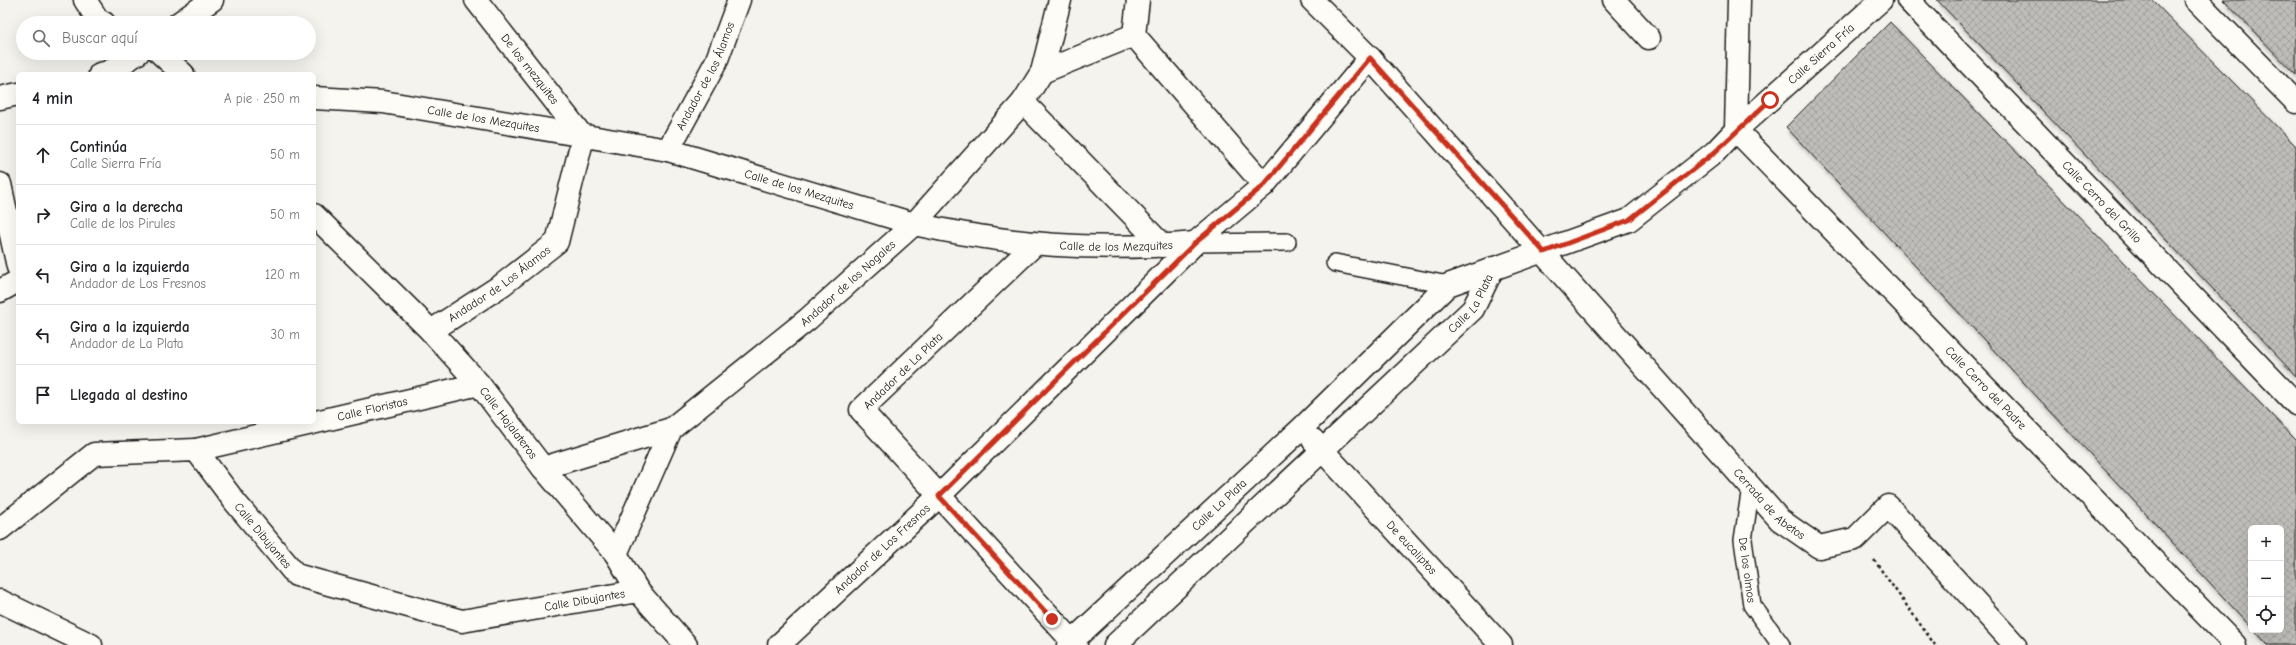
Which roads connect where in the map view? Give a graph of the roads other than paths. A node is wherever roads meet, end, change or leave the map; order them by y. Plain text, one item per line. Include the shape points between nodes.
1 (85, 0) edge
2 (212, 0) edge
3 (476, 0) edge
4 (739, 0) edge
5 (1060, 0) edge
6 (1138, 0) edge
7 (1312, 0) edge
8 (1614, 0) edge
9 (1739, 0) edge
10 (1881, 0) edge
11 (1908, 0) edge
12 (2196, 0) edge
13 (95, 16) edge
14 (189, 16) edge
15 (1134, 35) junction
16 (1650, 38) dead end
17 (1370, 58) junction
18 (127, 60) edge
19 (168, 60) edge
20 (109, 72) edge
21 (181, 72) edge
22 (1042, 72) junction
23 (16, 94) edge
24 (0, 98) edge
25 (316, 98) edge
26 (1023, 102) junction
27 (2296, 102) edge
28 (1736, 130) junction
29 (584, 137) junction
30 (668, 150) junction
31 (0, 184) edge
32 (1264, 185) junction
33 (914, 224) junction
34 (318, 225) edge
35 (1287, 242) dead end
36 (1195, 243) junction
37 (1034, 245) junction
38 (1163, 246) junction
39 (1544, 252) junction
40 (16, 258) edge
41 (1335, 263) dead end
42 (1493, 268) junction
43 (16, 282) edge
44 (1448, 286) junction
45 (0, 291) edge
46 (1473, 309) junction
47 (431, 331) junction
48 (479, 384) junction
49 (2296, 404) edge
50 (316, 422) edge
51 (307, 424) edge
52 (1302, 428) junction
53 (671, 429) junction
54 (196, 450) junction
55 (1323, 451) junction
56 (543, 468) junction
57 (1751, 487) junction
58 (939, 496) junction
59 (0, 529) edge
60 (616, 554) junction
61 (638, 591) junction
62 (0, 601) edge
63 (1072, 644) edge
64 (91, 645) edge
65 (686, 645) edge
66 (779, 645) edge
67 (1115, 645) edge
68 (1501, 645) edge
69 (1781, 645) edge
70 (2015, 645) edge
71 (2235, 645) edge

1 - 13 street
2 - 14 street
3 - 29 street, De los mezquites
4 - 30 street, Andador de los Álamos via 716,62
5 - 22 street, Andador de los Nogales
6 - 15 street
7 - 17 street, Cerrada de Abetos
8 - 16 street
9 - 28 street
10 - 28 street, Calle Sierra Fría
11 - 49 street, Calle Cerro del Grillo
12 - 27 street
15 - 22 street
15 - 32 street
17 - 32 street, Andador de Los Fresnos
17 - 39 street, Cerrada de Abetos
18 - 20 street
19 - 21 street
22 - 26 street, Andador de los Nogales
23 - 24 street
25 - 29 street, Calle de los Mezquites via 383,102
26 - 33 street, Andador de los Nogales
26 - 38 street
28 - 39 street, Calle Sierra Fría via 1715,152 1629,220
28 - 71 street, Calle Cerro del Padre
29 - 30 street, Calle de los Mezquites
29 - 47 street, Andador de Los Álamos via 557,242 502,285
30 - 33 street, Calle de los Mezquites
31 - 40 street
32 - 36 street, Andador de Los Fresnos
33 - 37 street, Calle de los Mezquites
33 - 53 street, Andador de los Nogales via 808,319
34 - 47 street, Calle Hojalateros
35 - 36 lane, Calle de los Mezquites
36 - 38 street, Calle de los Mezquites
36 - 58 street, Andador de Los Fresnos
37 - 38 street, Calle de los Mezquites
37 - 58 street, Andador de La Plata via 860,410
39 - 42 street, Calle La Plata
39 - 57 street, Cerrada de Abetos
41 - 44 lane
42 - 44 street, Calle La Plata
42 - 46 street, Calle La Plata
43 - 45 street
44 - 46 street
44 - 52 street, Calle La Plata
46 - 55 street, Calle La Plata
47 - 48 street, Calle Hojalateros
48 - 50 street, Calle Floristas
48 - 56 street, Calle Hojalateros
51 - 54 street, Calle Floristas
52 - 55 street, De eucaliptos
52 - 63 street, Calle La Plata
53 - 56 street, Andador de los Nogales
53 - 60 street
54 - 59 street via 94,454
54 - 61 street, Calle Dibujantes via 235,502 296,575 462,621
55 - 67 street, Calle La Plata
55 - 68 street, De eucaliptos
56 - 60 street, Calle Hojalateros
57 - 69 lane, De los olmos via 1743,540 1752,605
57 - 70 street, Cerrada de Abetos via 1780,520 1819,547 1855,539 1888,506
58 - 63 street, Andador de La Plata
58 - 66 street, Andador de Los Fresnos
60 - 61 street, Calle Hojalateros
61 - 65 street, Calle Hojalateros
62 - 64 street

